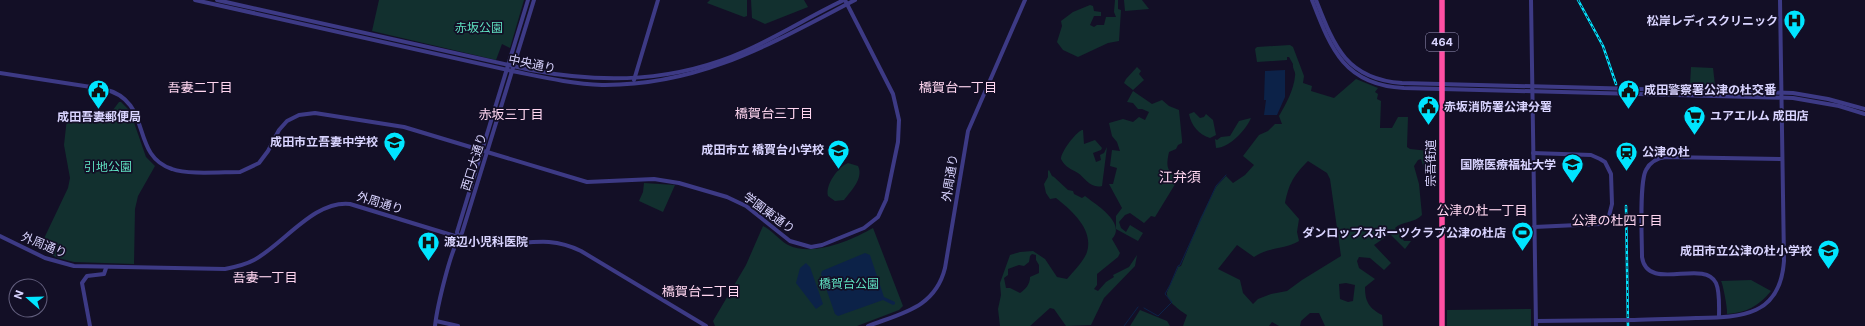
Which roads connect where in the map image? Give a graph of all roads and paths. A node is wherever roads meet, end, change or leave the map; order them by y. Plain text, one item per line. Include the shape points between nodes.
1 (195, 0) edge
2 (217, 0) edge
3 (528, 0) edge
4 (534, 0) edge
5 (658, 0) edge
6 (855, 0) edge
7 (1025, 0) edge
8 (1312, 0) edge
9 (1316, 0) edge
10 (1442, 0) edge
11 (1531, 0) edge
12 (1780, 0) edge
13 (845, 1) edge
14 (511, 68) junction
15 (0, 73) edge
16 (634, 78) junction
17 (633, 84) junction
18 (1442, 86) junction
19 (1532, 86) junction
20 (1532, 91) junction
21 (1781, 95) junction
22 (1865, 109) edge
23 (1865, 114) edge
24 (482, 151) junction
25 (488, 152) junction
26 (1533, 153) junction
27 (1781, 159) junction
28 (1534, 227) junction
29 (0, 236) edge
30 (458, 237) junction
31 (106, 268) junction
32 (1719, 317) junction
33 (436, 321) junction
34 (1536, 321) junction
35 (90, 326) edge
36 (435, 326) edge
37 (458, 326) edge
38 (706, 326) edge
39 (868, 326) edge
40 (1442, 326) edge
41 (1536, 326) edge

1 - 14 street, 中央通り
2 - 14 street, 中央通り
3 - 14 street, 西口大通り
4 - 14 street, 西口大通り
5 - 16 street
6 - 13 street, 中央通り
7 - 39 street, 外周通り via 969,126 945,268 939,285 930,297 915,308
8 - 18 street via 1332,49 1355,73 1388,86
9 - 18 street via 1332,39 1345,58 1357,68 1385,81
10 - 18 highway, 宗吾街道 / 464
11 - 19 street
12 - 21 street
13 - 16 street, 中央通り via 729,58 675,73
13 - 17 street, 中央通り via 747,55 723,65 680,77
13 - 25 street, 学園東通り via 893,94 900,120 886,200 878,217 864,228 811,247 797,244 782,236 746,206 727,197 666,180 587,182
14 - 16 street, 中央通り via 596,79
14 - 17 street, 中央通り via 584,84
14 - 24 street, 西口大通り
14 - 25 street, 西口大通り
15 - 24 street, 学園東通り via 104,89 120,95 136,113 151,154 161,164 178,171 247,170 264,157 283,125 292,118 307,113 393,124
16 - 17 street
18 - 19 street
18 - 20 street
18 - 40 highway, 宗吾街道 / 464
19 - 20 street
19 - 21 street
20 - 21 street
20 - 26 street
21 - 22 street via 1823,98
21 - 23 street via 1839,106
21 - 27 street
24 - 25 street, 学園東通り
24 - 30 street, 西口大通り via 457,232
25 - 30 street, 西口大通り via 462,233
26 - 28 street
26 - 28 street via 1590,155 1600,159 1611,174 1612,197 1611,213 1603,223
27 - 32 street via 1784,261 1780,283 1772,298 1757,310 1745,315
27 - 32 street via 1666,157 1653,162 1646,170 1643,182 1643,264 1655,273 1701,274 1710,277 1717,288
28 - 34 street
29 - 31 street, 外周通り via 59,263
30 - 31 street, 外周通り via 341,203 321,210 261,256 240,266 214,269
30 - 33 street, 西口大通り
30 - 38 street, 外周通り via 494,246 542,241 568,246 581,251
31 - 35 street via 104,274 87,276 82,283
32 - 34 street, bridge
33 - 36 street, 西口大通り
33 - 37 street
34 - 41 street

